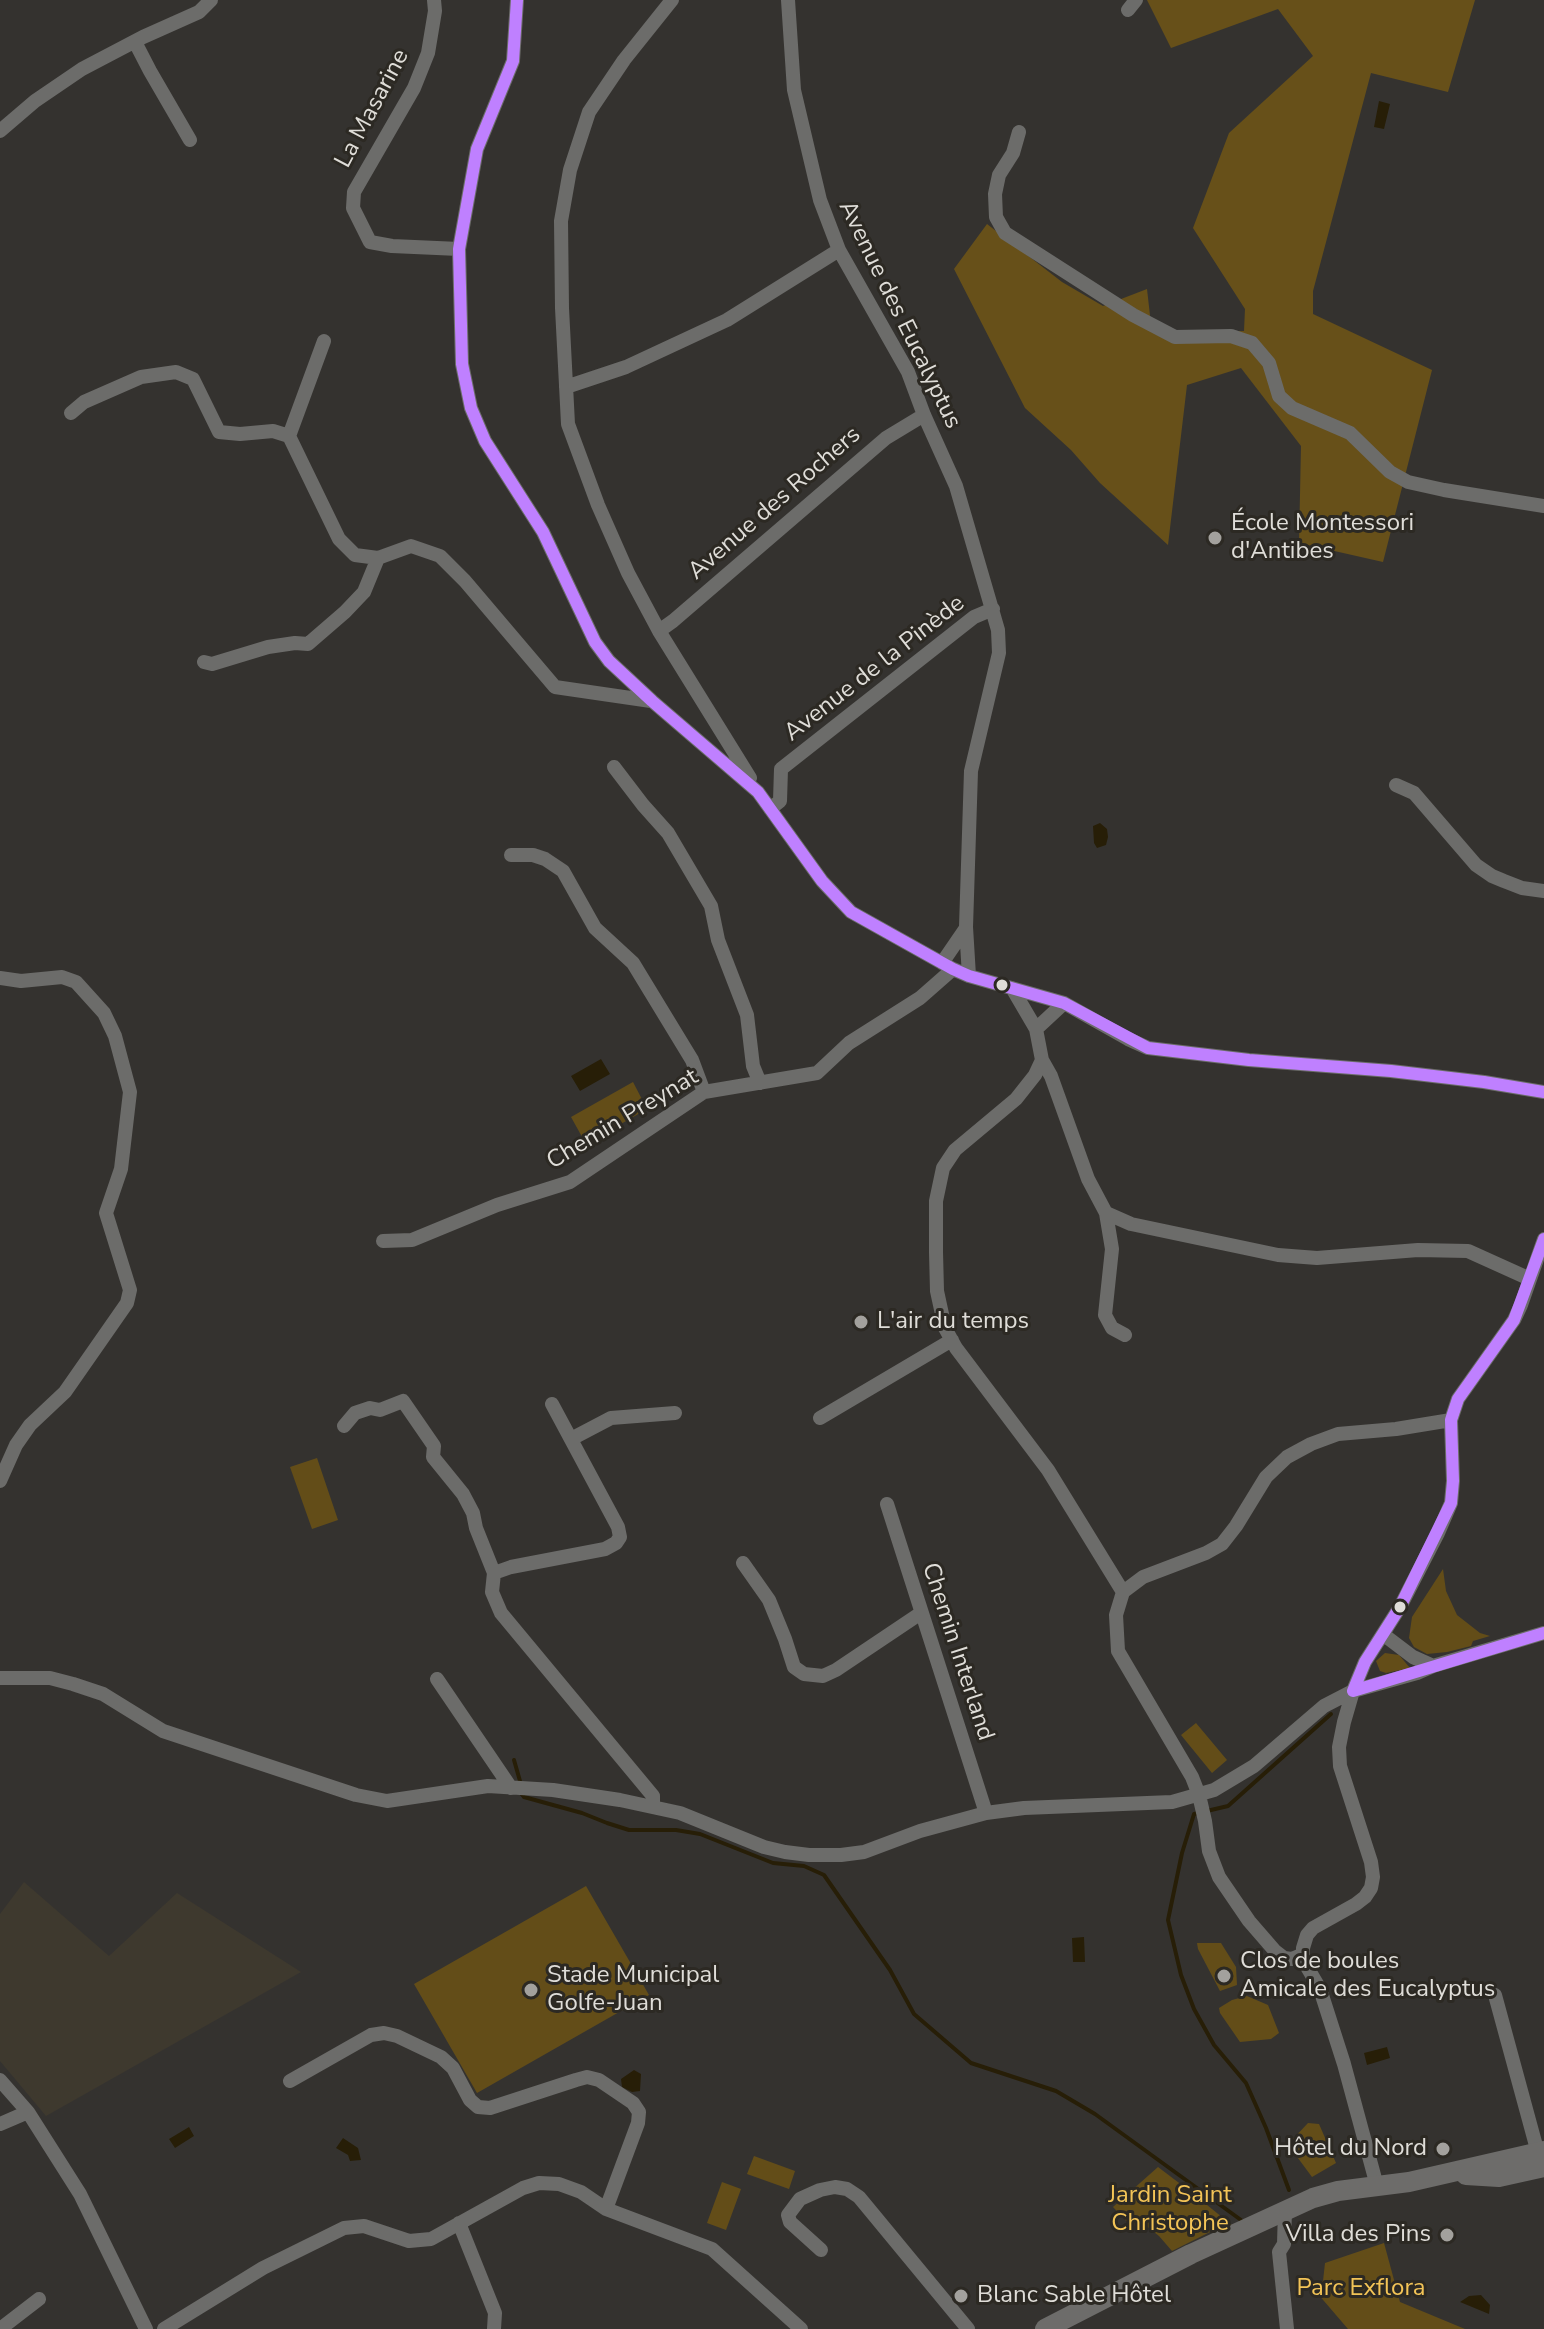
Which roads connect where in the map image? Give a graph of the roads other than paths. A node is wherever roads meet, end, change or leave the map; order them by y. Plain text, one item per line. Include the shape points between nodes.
1 (211, 0) edge
2 (434, 0) edge
3 (517, 0) edge
4 (672, 0) edge
5 (788, 0) edge
6 (135, 42) junction
7 (0, 131) edge
8 (1019, 132) dead end
9 (190, 140) dead end
10 (459, 249) junction
11 (839, 250) junction
12 (324, 341) dead end
13 (566, 387) junction
14 (71, 413) dead end
15 (924, 415) junction
16 (289, 436) junction
17 (1544, 506) edge
18 (378, 558) junction
19 (993, 609) junction
20 (659, 631) junction
21 (204, 662) dead end
22 (652, 701) junction
23 (614, 767) dead end
24 (1396, 785) dead end
25 (758, 792) junction
26 (770, 809) junction
27 (511, 855) dead end
28 (1544, 891) edge
29 (966, 927) junction
30 (948, 966) junction
31 (969, 976) junction
32 (0, 978) edge
33 (1012, 988) junction
34 (1064, 1003) junction
35 (1036, 1029) junction
36 (1042, 1060) junction
37 (760, 1083) junction
38 (704, 1092) junction
39 (1544, 1092) edge
40 (1106, 1213) junction
41 (1131, 1224) junction
42 (1544, 1239) edge
43 (1112, 1240) junction
44 (383, 1241) dead end
45 (1530, 1279) junction
46 (1125, 1335) dead end
47 (952, 1340) junction
48 (552, 1404) dead end
49 (675, 1413) dead end
50 (820, 1418) dead end
51 (1451, 1420) junction
52 (344, 1426) dead end
53 (571, 1439) junction
54 (4, 1458) edge
55 (0, 1481) edge
56 (887, 1504) dead end
57 (743, 1563) dead end
58 (494, 1573) junction
59 (1123, 1592) junction
60 (921, 1613) junction
61 (1544, 1633) edge
62 (1384, 1635) junction
63 (1433, 1666) junction
64 (0, 1678) edge
65 (437, 1679) dead end
66 (1353, 1691) junction
67 (511, 1788) junction
68 (653, 1806) junction
69 (1202, 1808) junction
70 (986, 1813) junction
71 (1303, 1954) junction
72 (1495, 1995) dead end
73 (0, 2080) edge
74 (290, 2081) dead end
75 (28, 2112) junction
76 (0, 2124) edge
77 (1542, 2157) edge
78 (1377, 2186) junction
79 (606, 2209) junction
80 (1285, 2210) junction
81 (459, 2223) junction
82 (821, 2250) dead end
83 (39, 2299) dead end
84 (3, 2328) edge
85 (146, 2329) edge
86 (164, 2329) edge
87 (494, 2329) edge
88 (801, 2329) edge
89 (968, 2329) edge
90 (1045, 2329) edge
91 (1287, 2329) edge

1 - 6 street via 199,12
2 - 10 street, La Masarine via 428,53 414,88 354,192 353,208 370,242
3 - 10 street via 513,61 477,149
4 - 13 street via 589,112 570,170 561,221
5 - 11 street, Avenue des Eucalyptus via 794,90 820,200
6 - 7 street via 82,69
6 - 9 street
8 - 17 street via 995,194 996,217 1005,233 1175,337 1231,336 1252,343 1269,363 1285,402 1350,433 1408,482
10 - 22 street via 462,364 485,441 543,532 595,642
11 - 13 street via 727,320 626,367
11 - 15 street, Avenue des Eucalyptus via 908,372
12 - 16 street
13 - 20 street via 568,424 598,505
14 - 16 street via 141,377 176,372 193,379 219,432 273,431
15 - 19 street, Avenue des Eucalyptus via 956,486
15 - 20 street, Avenue des Rochers via 886,438
16 - 18 street via 339,539 355,555
18 - 21 street via 364,592 308,644
18 - 22 street via 411,546 440,556 555,687
19 - 26 street, Avenue de la Pinède via 974,617 781,769 780,801
19 - 29 street, Avenue des Eucalyptus via 999,653 971,771
20 - 25 street
22 - 25 street
23 - 37 street via 668,833 711,906 718,940 747,1015
24 - 28 street via 1414,793 1476,865 1522,888
25 - 26 street
26 - 30 street via 851,912
27 - 38 street via 533,855 563,871 595,928 633,963 692,1060
29 - 30 street
29 - 31 street, Avenue des Eucalyptus
30 - 31 street
30 - 37 street, Chemin Preynat via 920,998 849,1043 817,1073
31 - 33 street
32 - 54 street via 62,977 76,982 104,1013 130,1092 121,1169 106,1213 130,1290 127,1303 65,1392
33 - 34 street
33 - 35 street
34 - 35 street
34 - 39 street via 1148,1048
35 - 36 street
36 - 40 street
36 - 47 street via 1016,1099 955,1150 943,1168 936,1201 937,1291
37 - 38 street, Chemin Preynat
38 - 44 street, Chemin Preynat via 570,1182 412,1240
40 - 41 street
40 - 43 street
41 - 43 street
41 - 45 street via 1278,1255 1468,1251
42 - 45 street
43 - 46 street via 1105,1315 1112,1328
45 - 51 street via 1514,1320 1458,1399
47 - 50 street
47 - 59 street via 1048,1470
48 - 53 street
49 - 53 street via 611,1418
51 - 59 street via 1338,1434 1311,1444 1266,1477 1222,1544 1143,1577
51 - 62 street via 1451,1503
52 - 58 street via 355,1413 403,1401 434,1446 433,1457 463,1494
53 - 58 street via 620,1537 605,1549
54 - 55 street
56 - 60 street, Chemin Interland
57 - 60 street via 769,1600 794,1667 804,1674 823,1676 836,1670
58 - 68 street via 492,1592 501,1613 653,1796
59 - 69 street via 1116,1615 1118,1651 1192,1777
60 - 70 street, Chemin Interland
61 - 63 street
62 - 63 street
62 - 66 street
63 - 66 street
64 - 67 street via 50,1678 73,1684 103,1694 163,1731 356,1795 387,1801 488,1786
65 - 67 street
66 - 69 street via 1324,1706
66 - 71 street via 1339,1747 1340,1766 1371,1862 1371,1888 1365,1897 1313,1928
67 - 68 street
68 - 70 street via 764,1847 809,1855 864,1852
69 - 70 street via 1172,1802
69 - 71 street via 1219,1877 1249,1921 1284,1958
71 - 78 street via 1344,2064
72 - 77 street
73 - 75 street
74 - 79 street via 371,2035 384,2033 441,2057 478,2107 490,2108 587,2077 599,2080 639,2112
75 - 76 street
75 - 85 street via 80,2194
77 - 78 main road via 1499,2177 1450,2172
78 - 80 main road via 1328,2193
79 - 81 street via 581,2192 539,2183
79 - 88 street via 712,2249
80 - 90 main road
80 - 91 street via 1279,2252
81 - 86 street via 431,2239 409,2241 364,2226 344,2228 263,2268
81 - 87 street via 495,2313
82 - 89 street via 788,2215 800,2199 820,2190 847,2189
83 - 84 street

